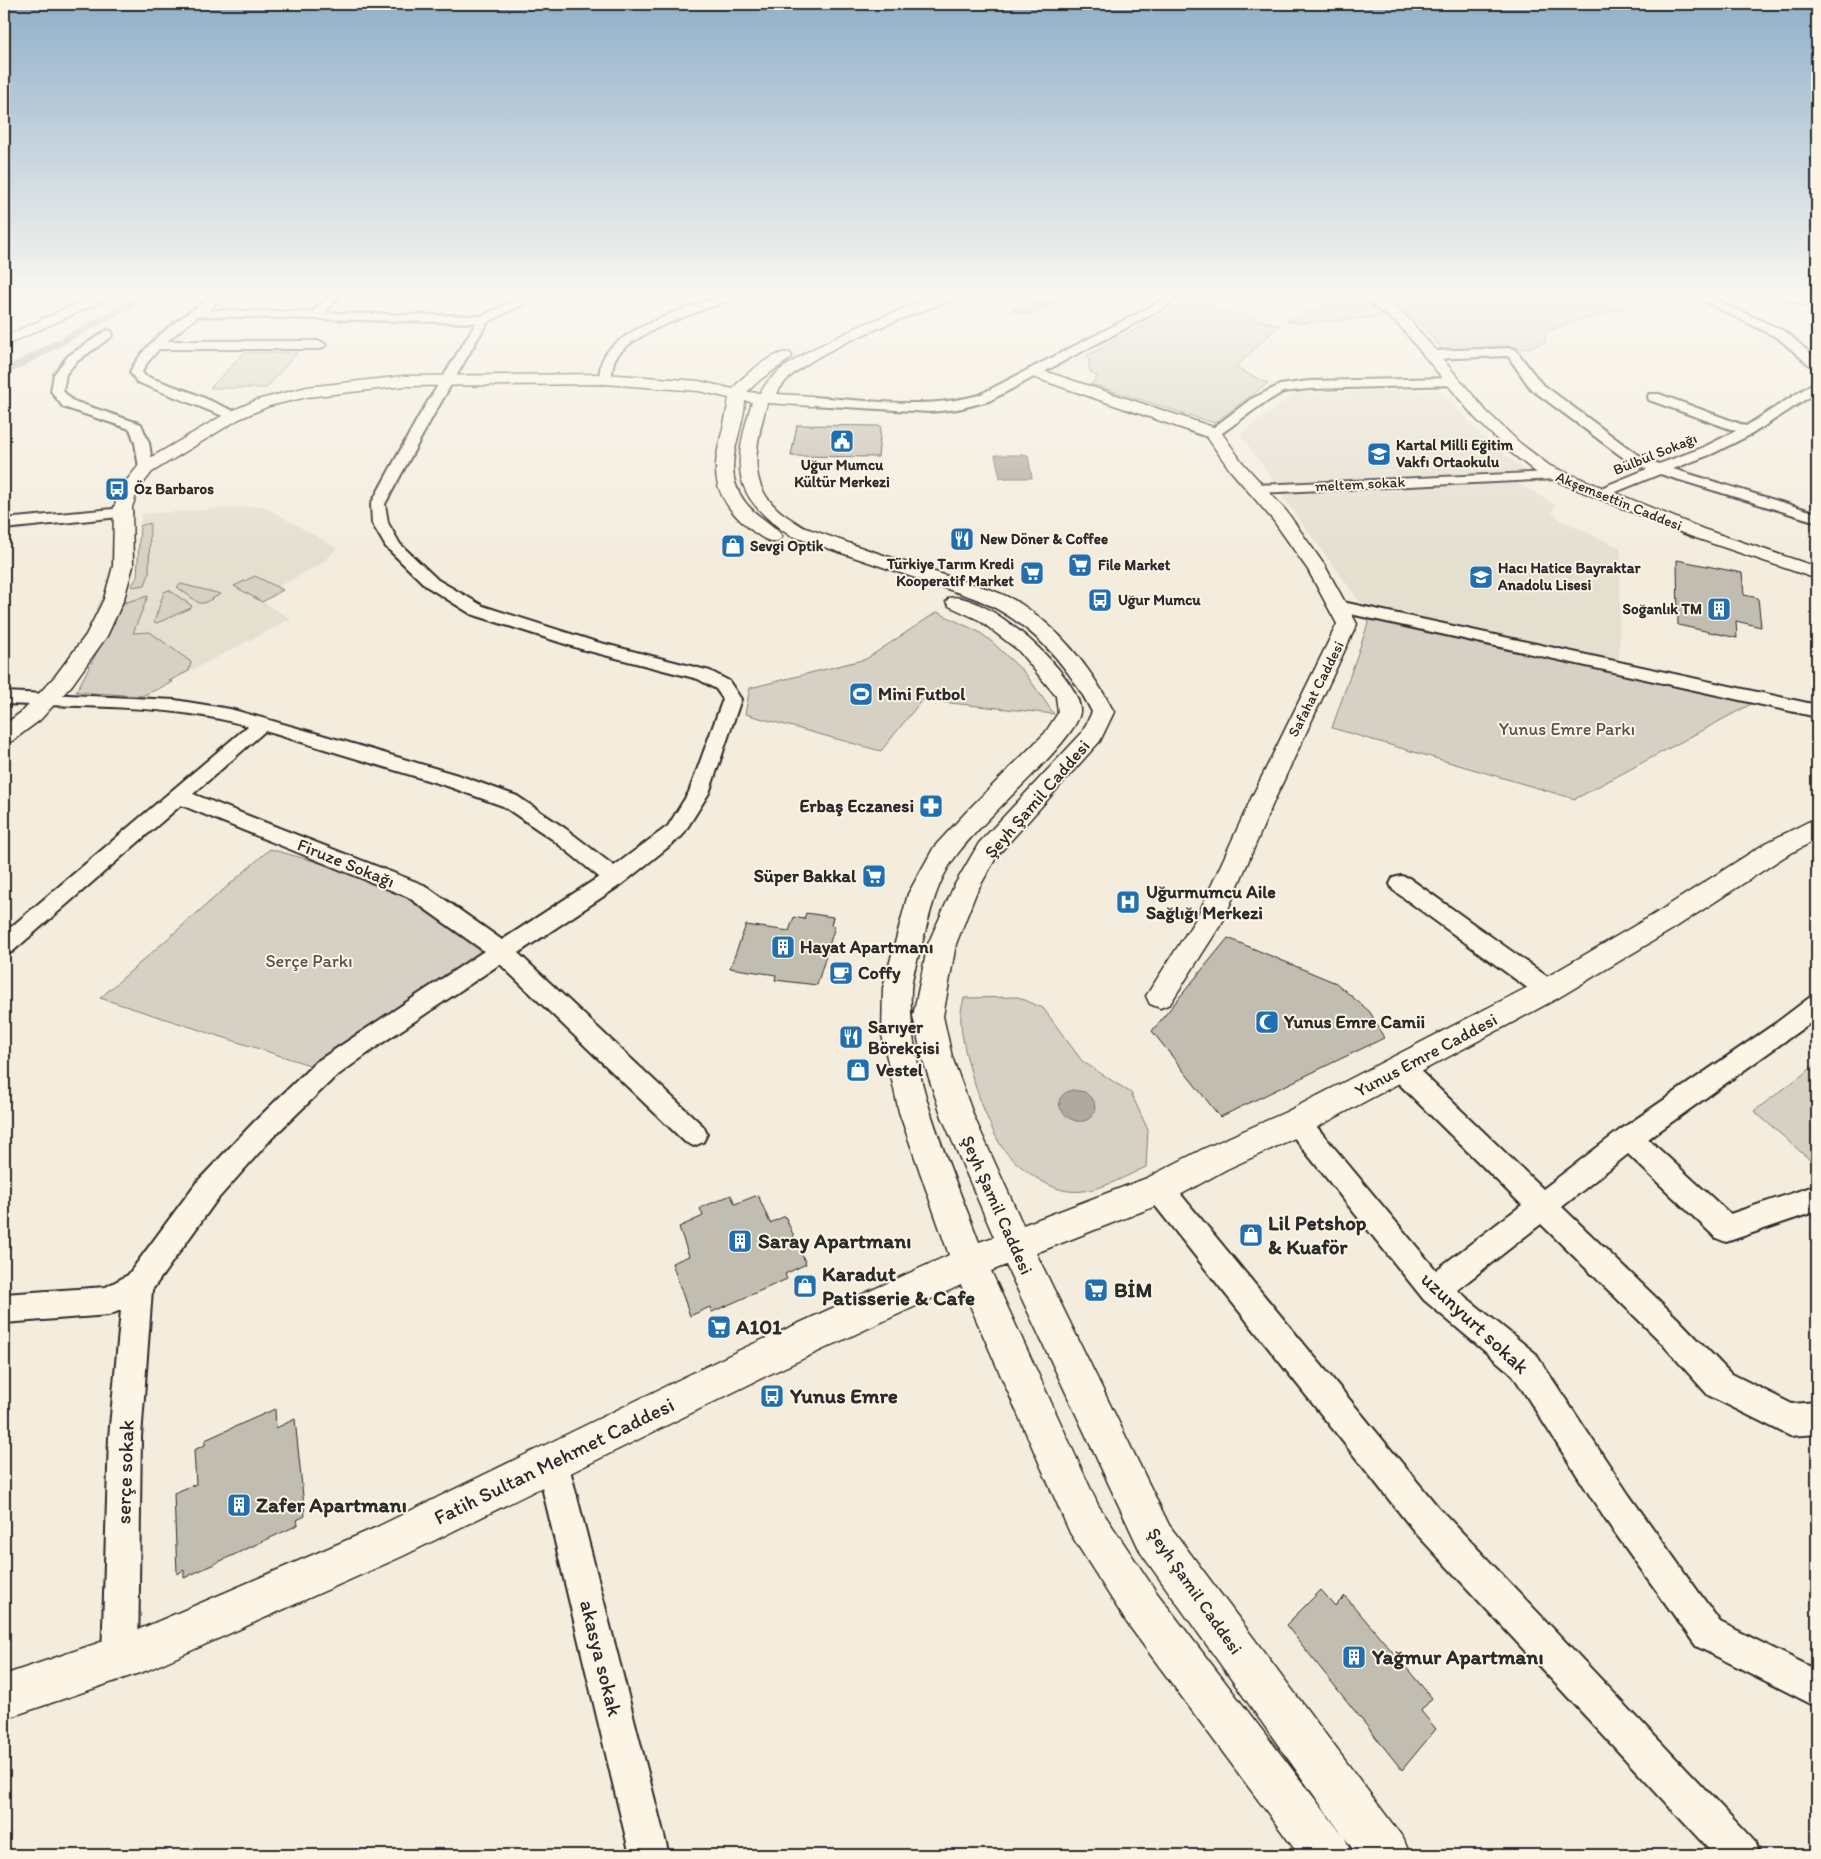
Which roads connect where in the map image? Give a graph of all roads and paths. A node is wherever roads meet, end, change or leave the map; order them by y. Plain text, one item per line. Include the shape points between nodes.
1 (58, 383) edge
2 (151, 383) edge
3 (397, 383) edge
4 (446, 383) edge
5 (662, 383) edge
6 (751, 383) edge
7 (774, 383) edge
8 (1015, 383) edge
9 (1064, 383) edge
10 (1416, 383) edge
11 (1453, 383) edge
12 (1534, 383) edge
13 (1817, 387) edge
14 (742, 390) junction
15 (766, 395) junction
16 (1654, 397) dead end
17 (812, 401) joint
18 (233, 416) junction
19 (1747, 430) junction
20 (1213, 433) junction
21 (146, 468) junction
22 (1659, 468) junction
23 (1553, 476) junction
24 (1256, 489) junction
25 (1601, 493) junction
26 (124, 512) junction
27 (1817, 518) edge
28 (4, 524) edge
29 (1817, 574) edge
30 (1338, 606) junction
31 (4, 698) edge
32 (47, 698) junction
33 (1817, 711) edge
34 (262, 724) junction
35 (4, 736) edge
36 (179, 796) junction
37 (1817, 828) edge
38 (614, 878) junction
39 (1401, 884) dead end
40 (4, 946) edge
41 (502, 952) junction
42 (1548, 990) junction
43 (1160, 996) dead end
44 (1817, 1005) edge
45 (1400, 1068) junction
46 (1297, 1122) junction
47 (694, 1134) dead end
48 (1629, 1138) junction
49 (1159, 1189) junction
50 (1817, 1198) edge
51 (1542, 1206) junction
52 (1015, 1244) junction
53 (969, 1263) junction
54 (138, 1285) junction
55 (1434, 1290) junction
56 (4, 1308) edge
57 (1817, 1418) edge
58 (552, 1462) junction
59 (120, 1658) junction
60 (1817, 1689) edge
61 (4, 1697) edge
62 (650, 1855) edge
63 (1328, 1855) edge
64 (1386, 1855) edge
65 (1740, 1855) edge

1 - 21 street via 57,391 68,404 136,428
2 - 18 street
3 - 18 main road via 307,392 263,403
4 - 38 street via 378,504 380,523 394,548 432,583 477,610 587,645 704,676 723,685 732,699 698,793 674,831
5 - 14 main road
6 - 14 main road
7 - 15 main road, Şeyh Şamil Caddesi
8 - 17 street via 984,398 958,405 921,408
9 - 20 main road
10 - 20 street via 1309,385 1280,389
11 - 23 main road, Akşemsettin Caddesi via 1509,440
12 - 22 street via 1630,456
13 - 19 street, Bülbül Sokağı
14 - 15 main road
14 - 53 main road, Şeyh Şamil Caddesi via 724,460 726,483 736,504 754,525 784,542 892,575 986,616 1026,644 1066,695 1069,713 1054,738 942,854 921,894 897,988 897,1035 916,1112
15 - 17 main road
15 - 52 main road, Şeyh Şamil Caddesi via 748,446 748,465 751,485 761,504 774,518 796,531 979,593 1014,609 1068,659 1093,690 1103,712 1092,736 988,850 963,893 942,944 928,1016 937,1057 958,1117
16 - 19 street, Bülbül Sokağı
18 - 21 main road
19 - 22 street, Bülbül Sokağı via 1706,451
20 - 24 main road, Safahat Caddesi
21 - 26 main road via 129,489
22 - 25 street, Bülbül Sokağı
22 - 27 street
23 - 24 street, meltem sokak
23 - 25 main road, Akşemsettin Caddesi via 1576,481
24 - 30 main road, Safahat Caddesi via 1280,516 1318,570
25 - 29 main road, Akşemsettin Caddesi via 1672,524
26 - 28 street
26 - 32 main road via 123,566 114,599 96,636
30 - 33 street
30 - 43 main road, Safahat Caddesi via 1347,624 1340,642 1298,724 1209,921
31 - 32 street
32 - 34 street via 175,706
32 - 35 main road via 32,715
34 - 36 street
34 - 38 street via 454,781 510,802 559,834
36 - 40 street
36 - 41 street, Firuze Sokağı via 416,891
37 - 42 main road, Yunus Emre Caddesi via 1775,850
38 - 41 street
39 - 42 street
41 - 47 street, Firuze Sokağı
41 - 54 street via 325,1070 206,1192
42 - 45 main road, Yunus Emre Caddesi
44 - 48 street
45 - 46 main road, Yunus Emre Caddesi
45 - 51 street
46 - 49 main road, Yunus Emre Caddesi via 1215,1159
46 - 55 street, uzunyurt sokak
48 - 50 street via 1726,1229
48 - 51 street
49 - 52 main road, Yunus Emre Caddesi
49 - 65 street via 1426,1519
51 - 55 street
51 - 57 street via 1720,1384 1790,1420
52 - 53 main road, Fatih Sultan Mehmet Caddesi
52 - 64 main road, Şeyh Şamil Caddesi via 1155,1539
53 - 58 main road, Fatih Sultan Mehmet Caddesi via 755,1362
53 - 63 main road, Şeyh Şamil Caddesi via 1084,1519 1142,1608
54 - 56 street via 109,1301
54 - 59 street, serçe sokak via 125,1437
55 - 60 street, uzunyurt sokak via 1524,1364 1618,1507 1708,1634
58 - 59 main road, Fatih Sultan Mehmet Caddesi via 389,1542
58 - 62 street, akasya sokak
59 - 61 main road, Fatih Sultan Mehmet Caddesi

